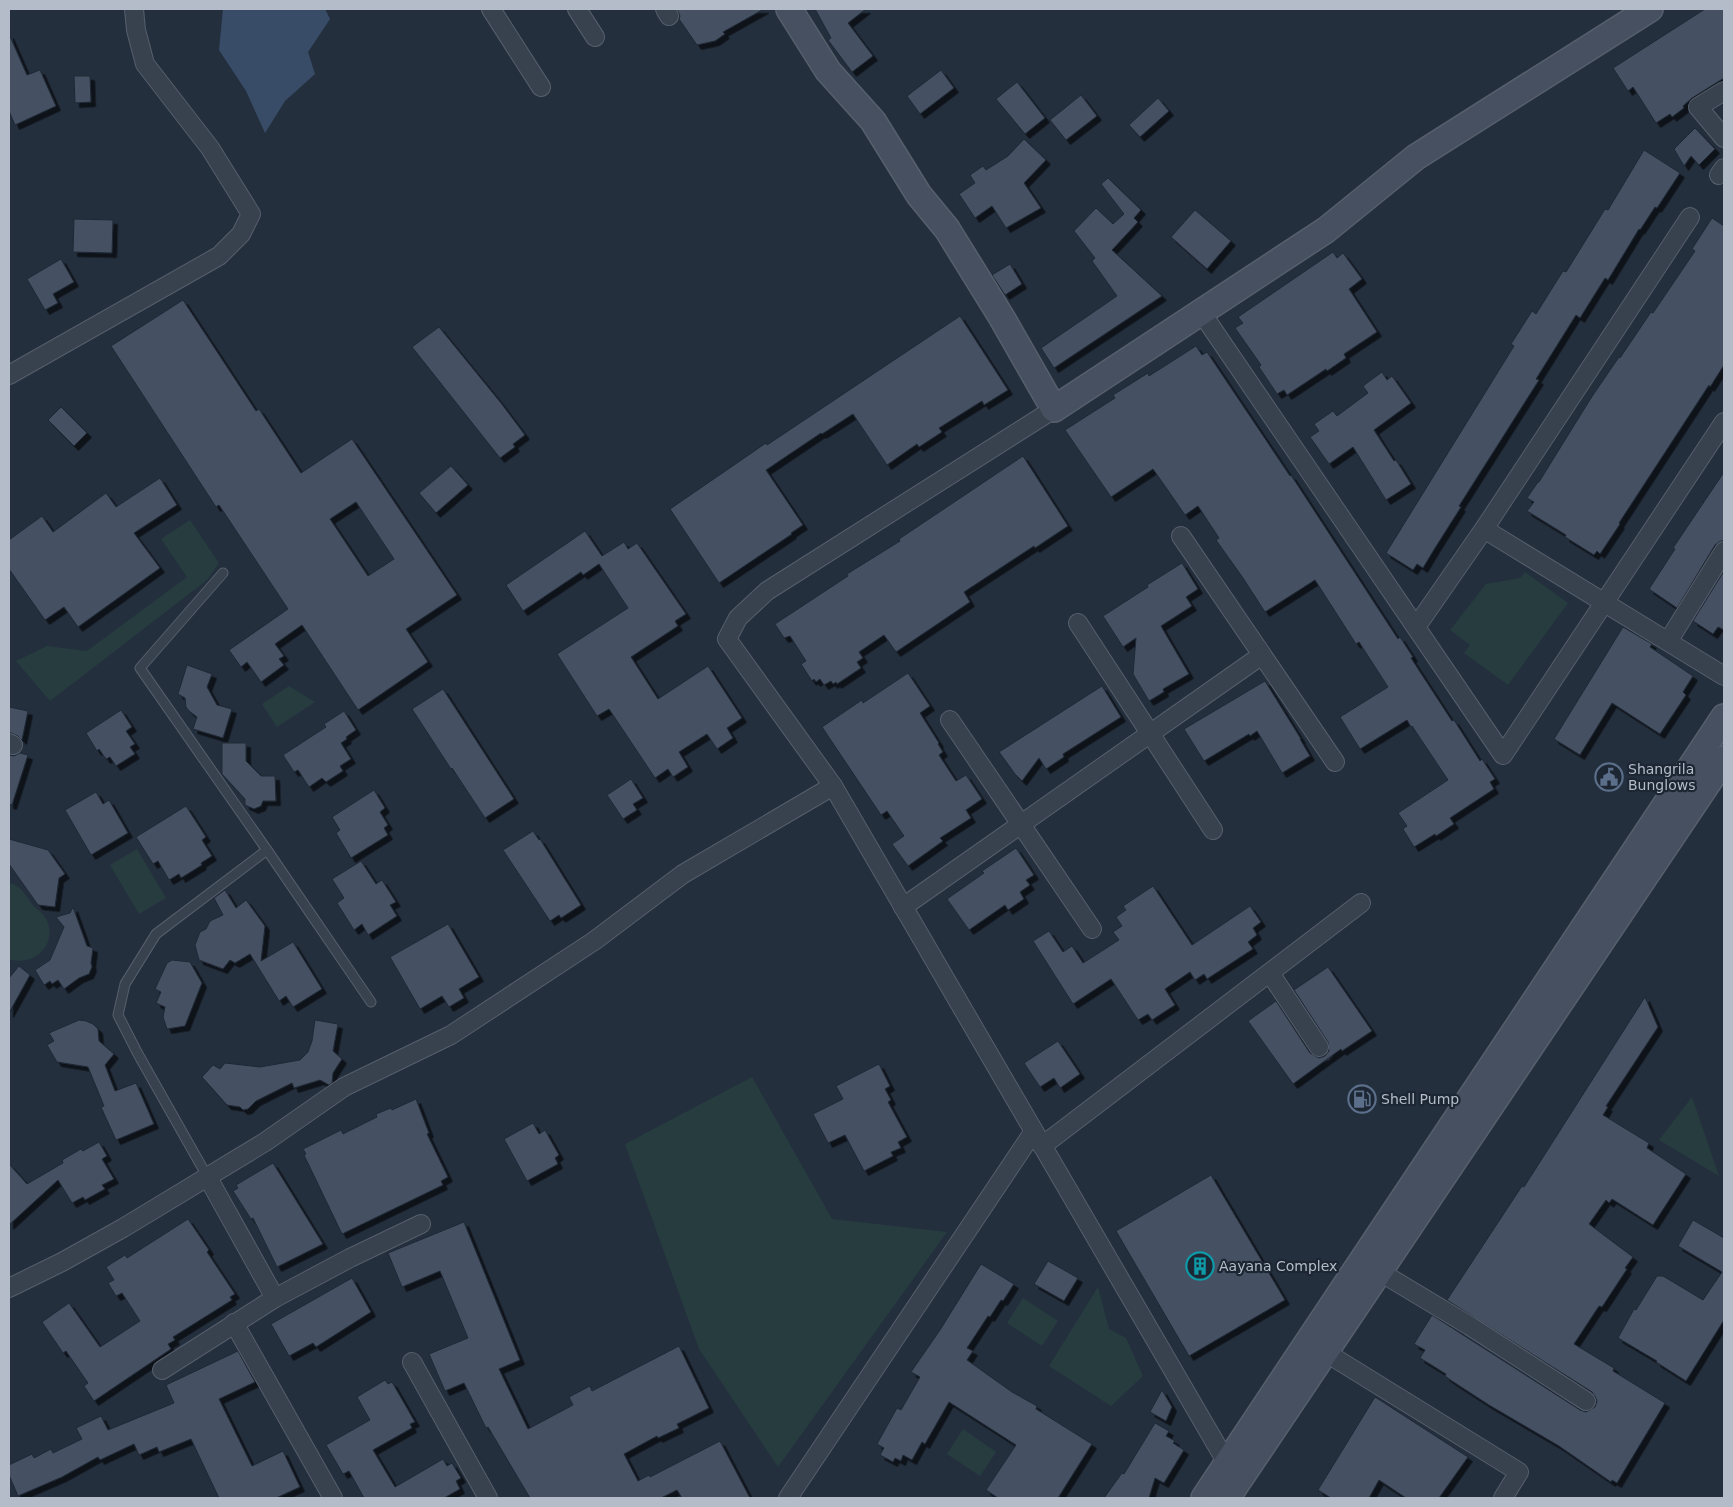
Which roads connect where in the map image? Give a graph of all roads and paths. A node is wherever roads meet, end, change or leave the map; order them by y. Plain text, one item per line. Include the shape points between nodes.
1 (134, 9) edge
2 (491, 9) edge
3 (578, 9) edge
4 (789, 9) edge
5 (1650, 9) edge
6 (595, 37) dead end
7 (542, 87) dead end
8 (1724, 91) edge
9 (1724, 138) edge
10 (1690, 217) dead end
11 (1201, 312) junction
12 (9, 376) edge
13 (1054, 409) junction
14 (1724, 422) edge
15 (1484, 528) junction
16 (1180, 536) dead end
17 (1724, 551) edge
18 (224, 573) dead end
19 (1604, 601) junction
20 (1078, 623) dead end
21 (1416, 627) junction
22 (1669, 640) junction
23 (1262, 655) junction
24 (1724, 676) edge
25 (1724, 717) edge
26 (950, 720) dead end
27 (1150, 734) junction
28 (1724, 759) edge
29 (1335, 762) dead end
30 (833, 786) junction
31 (1021, 824) junction
32 (1213, 830) dead end
33 (267, 850) junction
34 (1361, 903) dead end
35 (903, 907) junction
36 (1092, 929) dead end
37 (1270, 973) junction
38 (371, 1002) dead end
39 (1319, 1047) dead end
40 (1038, 1139) junction
41 (207, 1176) junction
42 (422, 1224) dead end
43 (1380, 1272) junction
44 (9, 1288) edge
45 (275, 1298) junction
46 (234, 1323) junction
47 (1325, 1352) junction
48 (412, 1362) dead end
49 (162, 1370) dead end
50 (1586, 1401) dead end
51 (1228, 1485) edge
52 (333, 1498) edge
53 (488, 1498) edge
54 (788, 1498) edge
55 (1204, 1498) edge
56 (1502, 1498) edge

1 - 12 street via 144,64 210,148 251,214 241,234 219,256
2 - 7 street
3 - 6 street
4 - 13 main road via 828,71 872,121 919,195 947,229
5 - 11 main road via 1416,157 1326,230
8 - 9 street via 1698,108
10 - 15 street
11 - 13 main road
11 - 21 street
13 - 30 street via 767,591 738,618 727,639
14 - 19 street
15 - 19 street
15 - 21 street
16 - 23 street
17 - 22 street
18 - 33 lane via 140,668
19 - 21 street via 1503,755
19 - 22 street
20 - 27 street
22 - 24 street
23 - 27 street
23 - 29 street
25 - 51 main road via 1502,1053
26 - 31 street
27 - 31 street
27 - 32 street
28 - 43 main road
30 - 35 street
30 - 41 street via 683,874 594,941 451,1035 344,1088 265,1142
31 - 35 street
31 - 36 street
33 - 38 lane
33 - 41 lane via 156,934 125,984 118,1015
34 - 37 street
35 - 40 street
37 - 39 street
37 - 40 street
40 - 51 street
40 - 54 street
41 - 44 street via 123,1228
41 - 45 street
42 - 45 street
43 - 47 main road
43 - 50 street
45 - 46 street
46 - 49 street
46 - 52 street
47 - 51 main road
47 - 56 street via 1519,1472
48 - 53 street
51 - 55 main road

